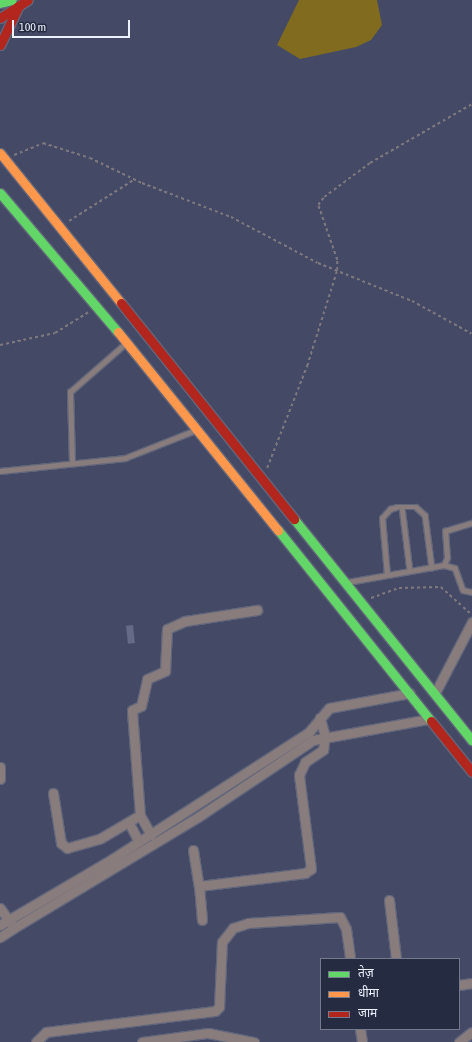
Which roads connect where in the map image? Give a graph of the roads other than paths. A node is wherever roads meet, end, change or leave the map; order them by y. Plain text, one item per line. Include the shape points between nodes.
1 (28, 0) edge
2 (0, 2) edge
3 (15, 2) edge
4 (0, 8) edge
5 (0, 18) edge
6 (0, 45) edge
7 (2, 156) edge
8 (0, 193) edge
9 (128, 342) junction
10 (197, 429) junction
11 (72, 463) junction
12 (0, 471) edge
13 (402, 507) junction
14 (472, 523) edge
15 (334, 565) junction
16 (444, 565) junction
17 (432, 568) junction
18 (410, 571) junction
19 (387, 575) junction
20 (318, 580) junction
21 (348, 582) junction
22 (472, 592) edge
23 (256, 610) dead end
24 (472, 622) edge
25 (410, 693) junction
26 (434, 694) junction
27 (320, 718) junction
28 (429, 719) junction
29 (325, 736) junction
30 (472, 740) edge
31 (0, 766) edge
32 (472, 772) edge
33 (0, 779) edge
34 (54, 793) dead end
35 (140, 815) junction
36 (129, 823) junction
37 (150, 835) junction
38 (139, 842) junction
39 (193, 850) dead end
40 (129, 854) junction
41 (199, 886) junction
42 (389, 900) dead end
43 (0, 908) edge
44 (8, 920) junction
45 (202, 920) dead end
46 (0, 925) edge
47 (14, 928) junction
48 (1, 934) edge
49 (350, 958) edge
50 (396, 958) edge
51 (472, 983) edge
52 (460, 985) edge
53 (360, 1030) edge
54 (472, 1032) edge
55 (36, 1042) edge
56 (142, 1042) edge
57 (254, 1042) edge
58 (362, 1042) edge
59 (458, 1042) edge

1 - 3 street
2 - 3 street
3 - 4 street
3 - 5 street
3 - 6 street
7 - 15 street
8 - 9 street
9 - 10 street
9 - 11 lane via 70,392
10 - 11 lane via 125,458
10 - 20 street
11 - 12 lane
13 - 17 lane via 416,507 425,514
13 - 18 lane
13 - 19 lane via 390,509 382,518
14 - 16 lane via 445,531 447,558
15 - 20 street
15 - 21 street
16 - 17 lane
16 - 22 lane via 455,568 463,590
17 - 18 lane
18 - 19 lane
19 - 21 lane
20 - 25 street
21 - 26 street
23 - 35 street via 185,621 167,629 165,671 147,679 141,706 132,710
24 - 26 street
25 - 27 street via 334,706
25 - 28 street
26 - 30 street
27 - 29 street
27 - 37 street via 309,732
28 - 29 street
28 - 32 street
29 - 40 street
29 - 41 street via 323,750 306,762 299,775 311,869 305,873
31 - 33 street
34 - 36 street via 64,847 101,838
35 - 36 street
35 - 37 street
36 - 38 street
37 - 38 street
38 - 40 street
39 - 41 street
40 - 44 street
40 - 47 street
41 - 45 street
42 - 50 street
43 - 44 street
44 - 46 street
44 - 47 street
47 - 48 street
49 - 55 street via 346,929 340,917 248,924 233,928 222,942 219,1007 215,1011 46,1032
51 - 52 street
53 - 58 street
54 - 59 street
56 - 57 street via 208,1033

